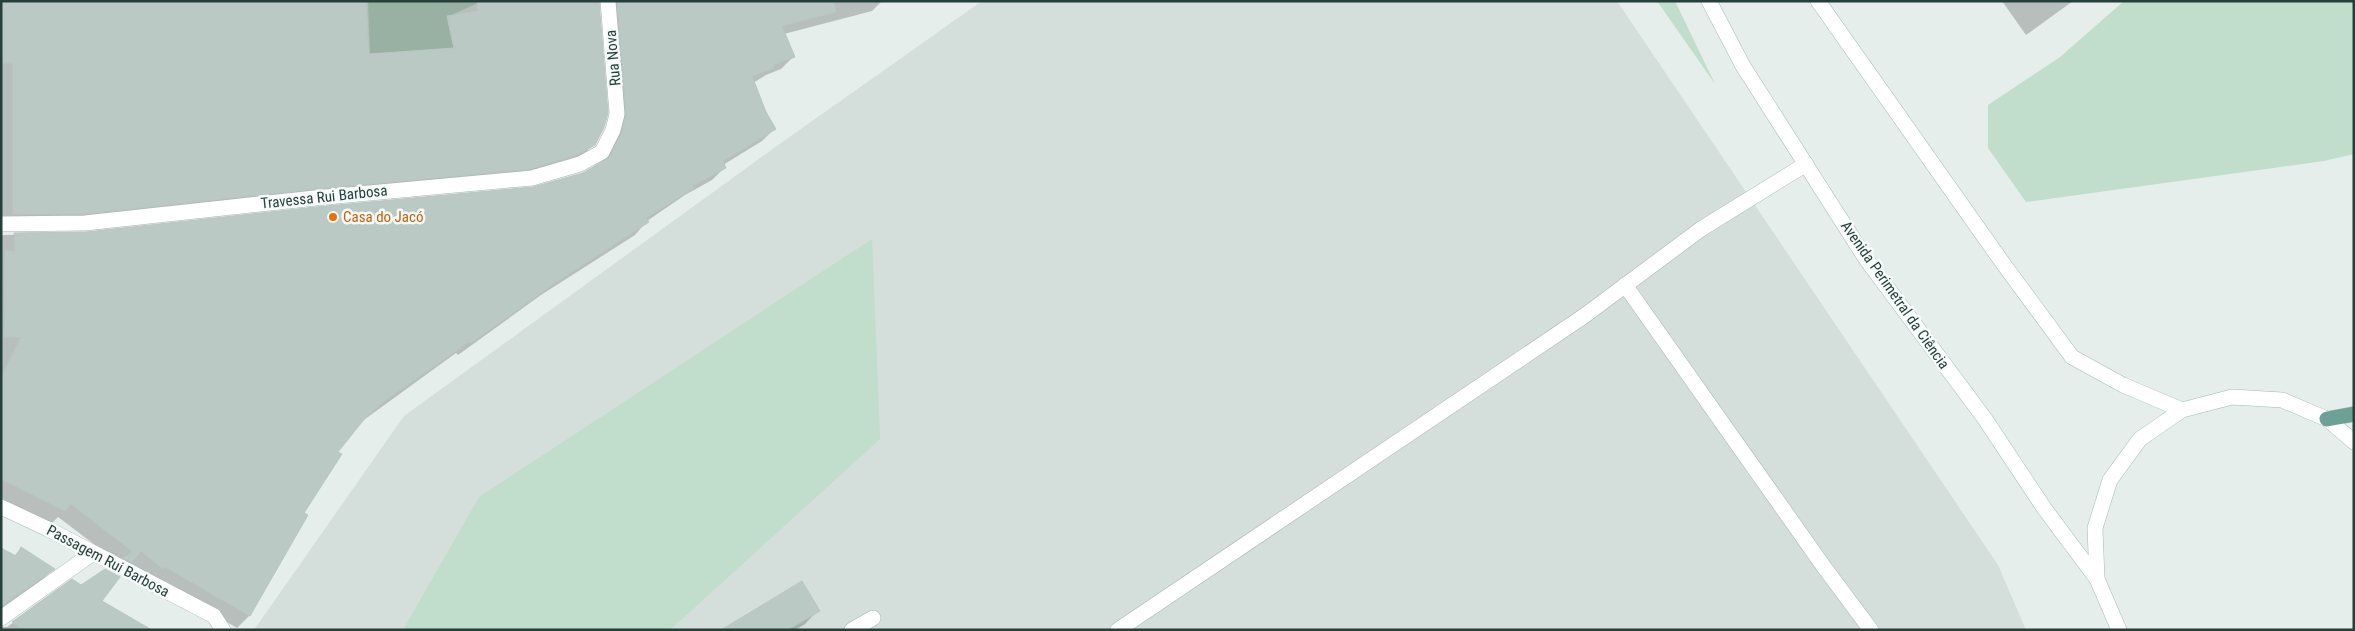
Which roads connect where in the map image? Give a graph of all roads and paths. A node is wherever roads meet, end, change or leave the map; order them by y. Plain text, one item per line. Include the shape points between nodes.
1 (608, 1) edge
2 (1709, 1) edge
3 (1818, 1) edge
4 (617, 114) joint
5 (1806, 164) junction
6 (1, 224) edge
7 (1625, 285) junction
8 (2182, 410) junction
9 (2354, 414) edge
10 (2327, 419) junction
11 (2354, 442) edge
12 (1, 507) edge
13 (93, 553) junction
14 (2097, 579) junction
15 (1, 618) edge
16 (873, 618) dead end
17 (2117, 628) edge
18 (224, 630) edge
19 (852, 630) edge
20 (1118, 630) edge
21 (1871, 630) edge

1 - 4 main road, Rua Nova
2 - 5 main road, Avenida Perimetral da Ciência via 1743,66
3 - 8 main road via 2072,356 2123,385
4 - 6 main road, Travessa Rui Barbosa via 602,152 580,164 532,178 85,224
5 - 7 main road via 1701,229
5 - 14 main road, Avenida Perimetral da Ciência via 1866,259 1985,419 2044,508
7 - 20 main road via 1584,316
7 - 21 main road
8 - 10 main road via 2232,397 2282,400
8 - 14 main road via 2140,439 2110,480 2095,528
9 - 10 main road
10 - 11 main road
12 - 13 main road, Passagem Rui Barbosa
13 - 15 main road
13 - 18 main road, Passagem Rui Barbosa via 214,616
14 - 17 main road
16 - 19 main road

